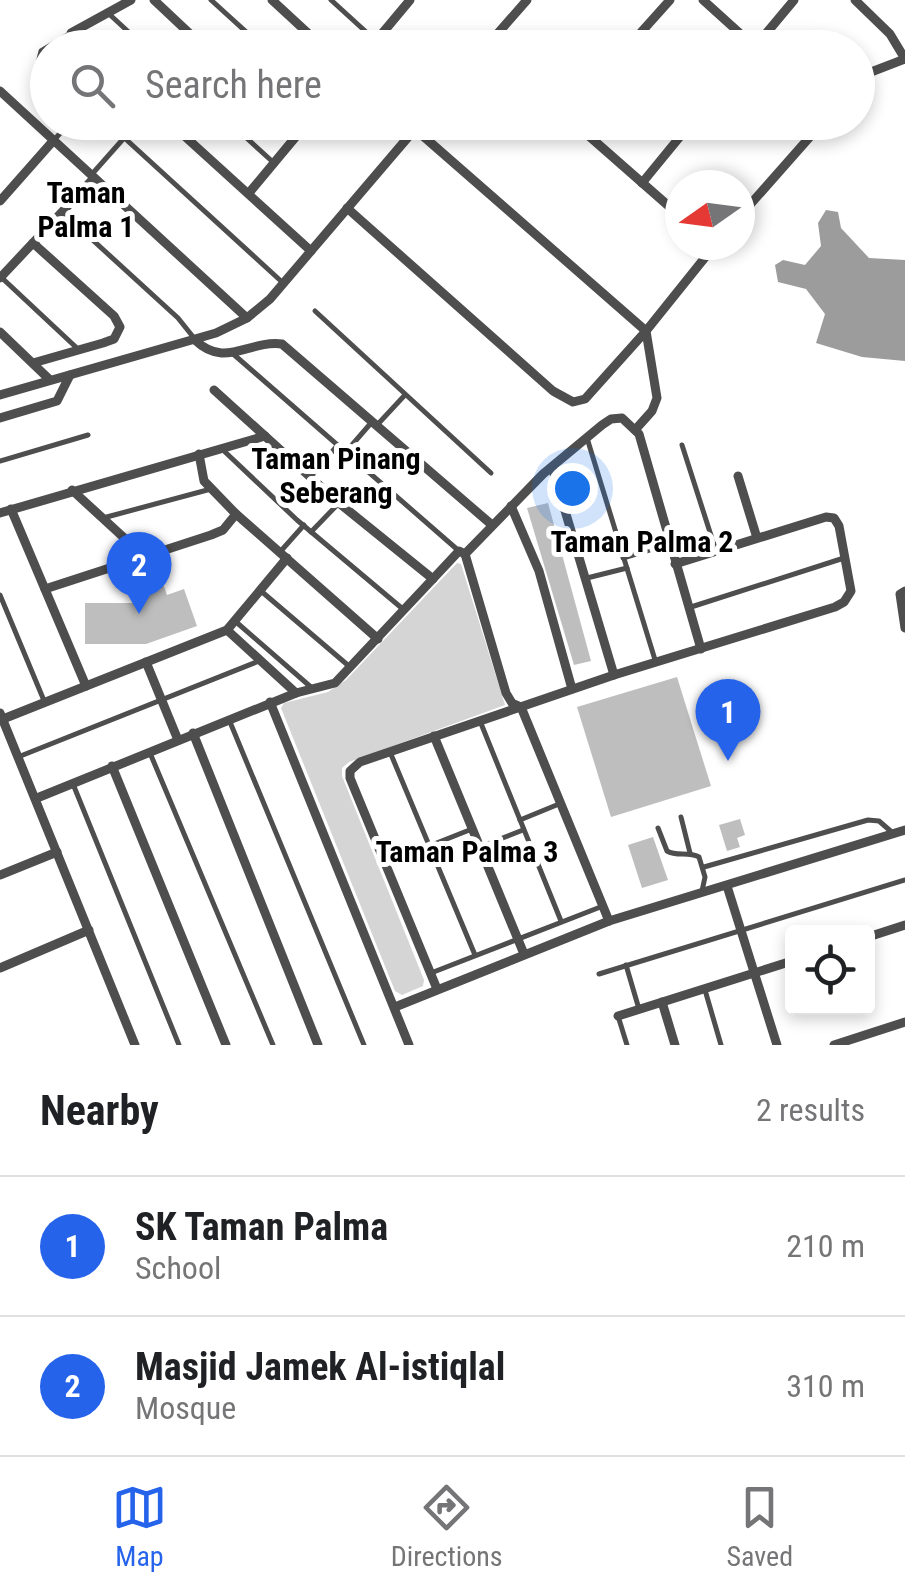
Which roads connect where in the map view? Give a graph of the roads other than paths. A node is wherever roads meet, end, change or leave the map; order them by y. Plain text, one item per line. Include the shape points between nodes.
1 (131, 0) edge
2 (154, 0) edge
3 (211, 0) edge
4 (272, 0) edge
5 (331, 0) edge
6 (392, 0) edge
7 (670, 0) edge
8 (703, 0) edge
9 (794, 0) edge
10 (520, 2) edge
11 (861, 2) edge
12 (406, 4) edge
13 (108, 13) junction
14 (77, 30) edge
15 (126, 30) edge
16 (186, 30) edge
17 (245, 30) edge
18 (304, 30) edge
19 (360, 30) edge
20 (385, 30) edge
21 (499, 30) edge
22 (643, 30) edge
23 (736, 30) edge
24 (769, 30) edge
25 (905, 59) edge
26 (875, 70) edge
27 (0, 91) edge
28 (30, 120) edge
29 (122, 140) edge
30 (126, 140) edge
31 (189, 140) edge
32 (249, 140) edge
33 (294, 140) edge
34 (406, 140) edge
35 (434, 140) edge
36 (593, 140) edge
37 (677, 140) edge
38 (807, 140) edge
39 (52, 141) joint
40 (274, 163) junction
41 (92, 178) junction
42 (642, 183) junction
43 (249, 193) junction
44 (755, 199) edge
45 (0, 200) edge
46 (665, 203) edge
47 (348, 208) junction
48 (62, 212) junction
49 (33, 242) junction
50 (311, 250) junction
51 (702, 260) edge
52 (1, 278) edge
53 (283, 284) junction
54 (314, 311) dead end
55 (247, 318) junction
56 (646, 331) junction
57 (0, 332) edge
58 (196, 340) junction
59 (79, 350) junction
60 (232, 352) junction
61 (33, 363) junction
62 (70, 375) junction
63 (50, 380) junction
64 (214, 390) dead end
65 (0, 395) edge
66 (404, 396) junction
67 (0, 418) edge
68 (374, 424) junction
69 (635, 430) junction
70 (88, 435) dead end
71 (265, 436) junction
72 (587, 438) junction
73 (682, 445) dead end
74 (337, 446) junction
75 (222, 447) junction
76 (345, 453) junction
77 (200, 454) junction
78 (0, 462) edge
79 (552, 466) junction
80 (491, 473) dead end
81 (738, 476) dead end
82 (310, 477) junction
83 (212, 489) junction
84 (72, 490) junction
85 (340, 503) junction
86 (511, 506) junction
87 (5, 511) edge
88 (236, 514) junction
89 (103, 518) junction
90 (492, 524) junction
91 (304, 526) junction
92 (311, 532) junction
93 (757, 538) junction
94 (669, 544) junction
95 (716, 551) junction
96 (462, 552) junction
97 (284, 555) junction
98 (146, 558) junction
99 (623, 558) junction
100 (844, 558) junction
101 (675, 564) junction
102 (626, 568) junction
103 (584, 578) junction
104 (433, 579) junction
105 (45, 589) junction
106 (260, 590) junction
107 (905, 592) edge
108 (0, 595) edge
109 (688, 608) junction
110 (404, 610) junction
111 (235, 621) junction
112 (905, 628) edge
113 (228, 630) junction
114 (378, 638) junction
115 (700, 649) junction
116 (259, 661) junction
117 (146, 662) junction
118 (656, 663) junction
119 (350, 667) junction
120 (614, 675) junction
121 (86, 686) junction
122 (572, 689) junction
123 (314, 690) junction
124 (296, 694) junction
125 (162, 699) junction
126 (45, 702) junction
127 (270, 702) junction
128 (521, 707) junction
129 (1, 716) edge
130 (229, 719) junction
131 (480, 721) junction
132 (193, 733) junction
133 (434, 736) junction
134 (178, 740) junction
135 (149, 751) junction
136 (390, 752) junction
137 (18, 757) junction
138 (112, 766) junction
139 (72, 782) junction
140 (36, 798) junction
141 (561, 804) junction
142 (681, 817) dead end
143 (520, 820) junction
144 (658, 828) dead end
145 (472, 829) junction
146 (524, 830) junction
147 (900, 832) edge
148 (429, 846) junction
149 (479, 847) junction
150 (57, 852) junction
151 (690, 852) junction
152 (704, 867) junction
153 (0, 875) edge
154 (905, 880) edge
155 (727, 886) junction
156 (700, 894) junction
157 (603, 906) junction
158 (561, 921) junction
159 (609, 922) junction
160 (905, 925) edge
161 (89, 930) junction
162 (741, 932) junction
163 (875, 935) edge
164 (517, 937) junction
165 (524, 954) junction
166 (475, 955) junction
167 (785, 963) edge
168 (626, 966) junction
169 (0, 968) edge
170 (431, 973) junction
171 (754, 973) junction
172 (599, 974) dead end
173 (704, 988) junction
174 (438, 989) junction
175 (662, 1002) junction
176 (395, 1008) junction
177 (639, 1009) junction
178 (618, 1016) joint
179 (905, 1022) edge
180 (135, 1045) edge
181 (179, 1045) edge
182 (226, 1045) edge
183 (273, 1045) edge
184 (318, 1045) edge
185 (364, 1045) edge
186 (410, 1045) edge
187 (627, 1045) edge
188 (674, 1045) edge
189 (721, 1045) edge
190 (777, 1045) edge
191 (834, 1045) edge

1 - 13 street
2 - 16 street
3 - 17 lane
4 - 18 street
5 - 19 lane
6 - 12 street
7 - 22 street
8 - 23 street
9 - 24 street
10 - 21 street
11 - 25 street
12 - 20 street
13 - 14 street
13 - 15 lane
25 - 26 street
27 - 28 street
29 - 41 lane
30 - 53 lane
31 - 43 street
32 - 40 lane
33 - 40 street
34 - 47 street
35 - 56 street
36 - 42 street
37 - 42 street
38 - 44 street
39 - 41 street
39 - 45 street
40 - 43 street
41 - 48 street
41 - 55 street
42 - 46 street
43 - 50 street
47 - 50 street
47 - 56 street via 566,400 585,399
48 - 49 street
48 - 58 lane
49 - 52 street
49 - 59 street via 118,322 114,338
50 - 53 street
51 - 56 street
52 - 59 lane
53 - 55 street
54 - 66 lane
55 - 58 street
56 - 69 street via 658,398
57 - 61 street
58 - 60 street via 205,350
58 - 62 street
59 - 61 street
60 - 68 street via 282,344
60 - 74 lane
61 - 63 street
62 - 63 street
62 - 67 street via 57,400
63 - 65 street
64 - 71 street
66 - 68 lane
66 - 80 lane
68 - 76 lane
68 - 90 street
69 - 72 street via 611,418
69 - 94 street
70 - 78 lane
71 - 75 street
71 - 82 street
72 - 79 street
72 - 99 lane
73 - 95 lane
74 - 76 lane
74 - 82 lane
75 - 77 street
75 - 91 lane
76 - 96 lane
77 - 83 street via 202,476
77 - 84 street
79 - 86 street
79 - 103 street
81 - 93 street
82 - 85 street
83 - 88 street
83 - 89 lane
84 - 87 street
84 - 89 street
85 - 92 lane
85 - 104 street
86 - 90 street
86 - 122 street via 539,571
87 - 105 street
88 - 97 street
88 - 98 street via 223,530
89 - 98 street
90 - 96 street
91 - 92 lane
91 - 97 lane
92 - 110 lane
93 - 95 street
93 - 100 street via 826,516 834,518
94 - 99 lane
94 - 101 street
95 - 101 street
96 - 104 street
96 - 128 street via 506,693
97 - 106 street
97 - 114 street
98 - 105 street
99 - 102 lane
100 - 109 lane
100 - 115 street via 850,590 844,602
101 - 109 street
102 - 103 lane
102 - 118 lane
103 - 120 street
104 - 110 street
105 - 121 street
106 - 111 street
106 - 119 lane
107 - 112 street
108 - 126 lane
109 - 115 street
110 - 114 street
111 - 113 street
111 - 123 lane
113 - 116 street
113 - 117 street
114 - 119 street
115 - 118 street
116 - 124 street
116 - 125 lane
117 - 121 street
117 - 125 street
118 - 120 street
119 - 123 street via 335,683
120 - 122 street
121 - 126 street
122 - 128 street
123 - 124 street
124 - 127 street
125 - 134 street
125 - 137 lane
126 - 129 street
127 - 130 street
127 - 176 street
128 - 131 street
128 - 141 street
129 - 137 street
130 - 132 street
130 - 185 lane
131 - 133 street
131 - 143 lane
132 - 134 street
132 - 184 street
133 - 136 street
133 - 145 street
134 - 135 street
135 - 138 street
135 - 183 lane
136 - 148 lane
136 - 170 street via 354,765 350,778
137 - 140 street
138 - 139 street
138 - 182 street
139 - 140 street
139 - 181 lane
140 - 150 street
141 - 143 lane
141 - 157 street
142 - 151 lane
143 - 146 lane
144 - 151 lane via 667,852
145 - 148 lane
145 - 149 street
146 - 149 lane
146 - 158 lane
147 - 152 lane via 868,820
147 - 155 street
148 - 166 lane
149 - 164 street
150 - 153 street
150 - 161 street
151 - 152 lane
152 - 156 lane
154 - 162 lane
155 - 156 street
155 - 162 street
156 - 159 street
157 - 158 lane
157 - 159 street
158 - 164 lane
159 - 165 street
160 - 163 street
161 - 169 street
161 - 180 street
162 - 168 lane
162 - 171 street
164 - 165 street
164 - 166 lane
165 - 174 street
166 - 170 lane
167 - 171 street
168 - 172 lane
168 - 177 lane
170 - 174 street
171 - 173 street
171 - 190 street
173 - 175 street
173 - 189 lane
174 - 176 street
175 - 177 street
175 - 188 street
176 - 186 street
177 - 178 street
178 - 187 lane
179 - 191 street

